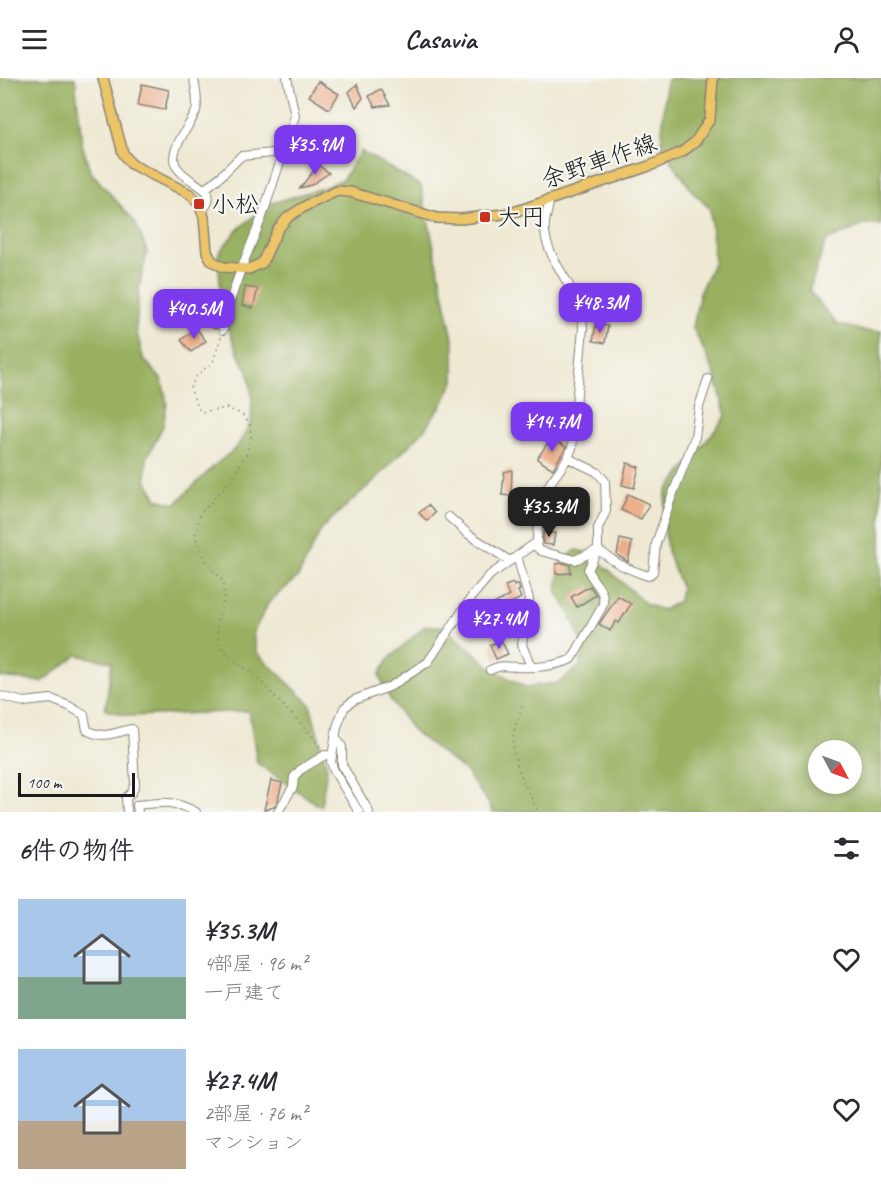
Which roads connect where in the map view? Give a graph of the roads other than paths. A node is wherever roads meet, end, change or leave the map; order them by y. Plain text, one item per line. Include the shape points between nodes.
1 (103, 78) edge
2 (194, 78) edge
3 (287, 78) edge
4 (713, 78) edge
5 (283, 152) junction
6 (313, 159) dead end
7 (205, 189) junction
8 (549, 200) junction
9 (202, 211) junction
10 (241, 269) junction
11 (222, 330) road end
12 (708, 379) dead end
13 (568, 458) junction
14 (449, 517) dead end
15 (534, 545) junction
16 (597, 550) junction
17 (517, 556) junction
18 (510, 561) junction
19 (531, 666) junction
20 (490, 670) dead end
21 (0, 696) edge
22 (335, 736) junction
23 (328, 755) junction
24 (127, 812) edge
25 (138, 812) edge
26 (196, 812) edge
27 (278, 812) edge
28 (359, 812) edge
29 (369, 812) edge

1 - 9 main road via 123,153 131,164 190,194
2 - 7 street via 197,104 174,154 174,163
3 - 5 street via 295,116
4 - 8 main road, 余野車作線 via 710,118 695,142 682,152
5 - 6 street
5 - 7 street via 241,156
5 - 10 street
7 - 9 street via 209,198
8 - 10 main road, 余野車作線 via 511,213 437,218 337,191 288,218 262,263
8 - 13 street via 545,234 580,304 584,328
9 - 10 main road via 207,252 212,261
10 - 11 street
12 - 16 street via 694,437 656,544 653,572 648,576 639,573
13 - 15 street via 543,497
13 - 16 street via 597,472 605,481 608,504 598,528
14 - 18 street
15 - 16 street via 541,551 575,560
15 - 17 street
16 - 19 street via 588,570 605,599 576,653 563,663
17 - 18 street
17 - 19 street via 529,599 522,645
18 - 22 street via 490,575 473,595 428,662 390,686 350,703 340,715
19 - 20 street via 502,664
21 - 24 street via 24,702 51,699 69,706 84,715 87,730 95,735 104,737 132,729 135,784 126,798
22 - 23 street
22 - 29 street via 342,747 342,765
23 - 27 street via 300,770
23 - 28 street
25 - 26 street via 138,805 166,801

